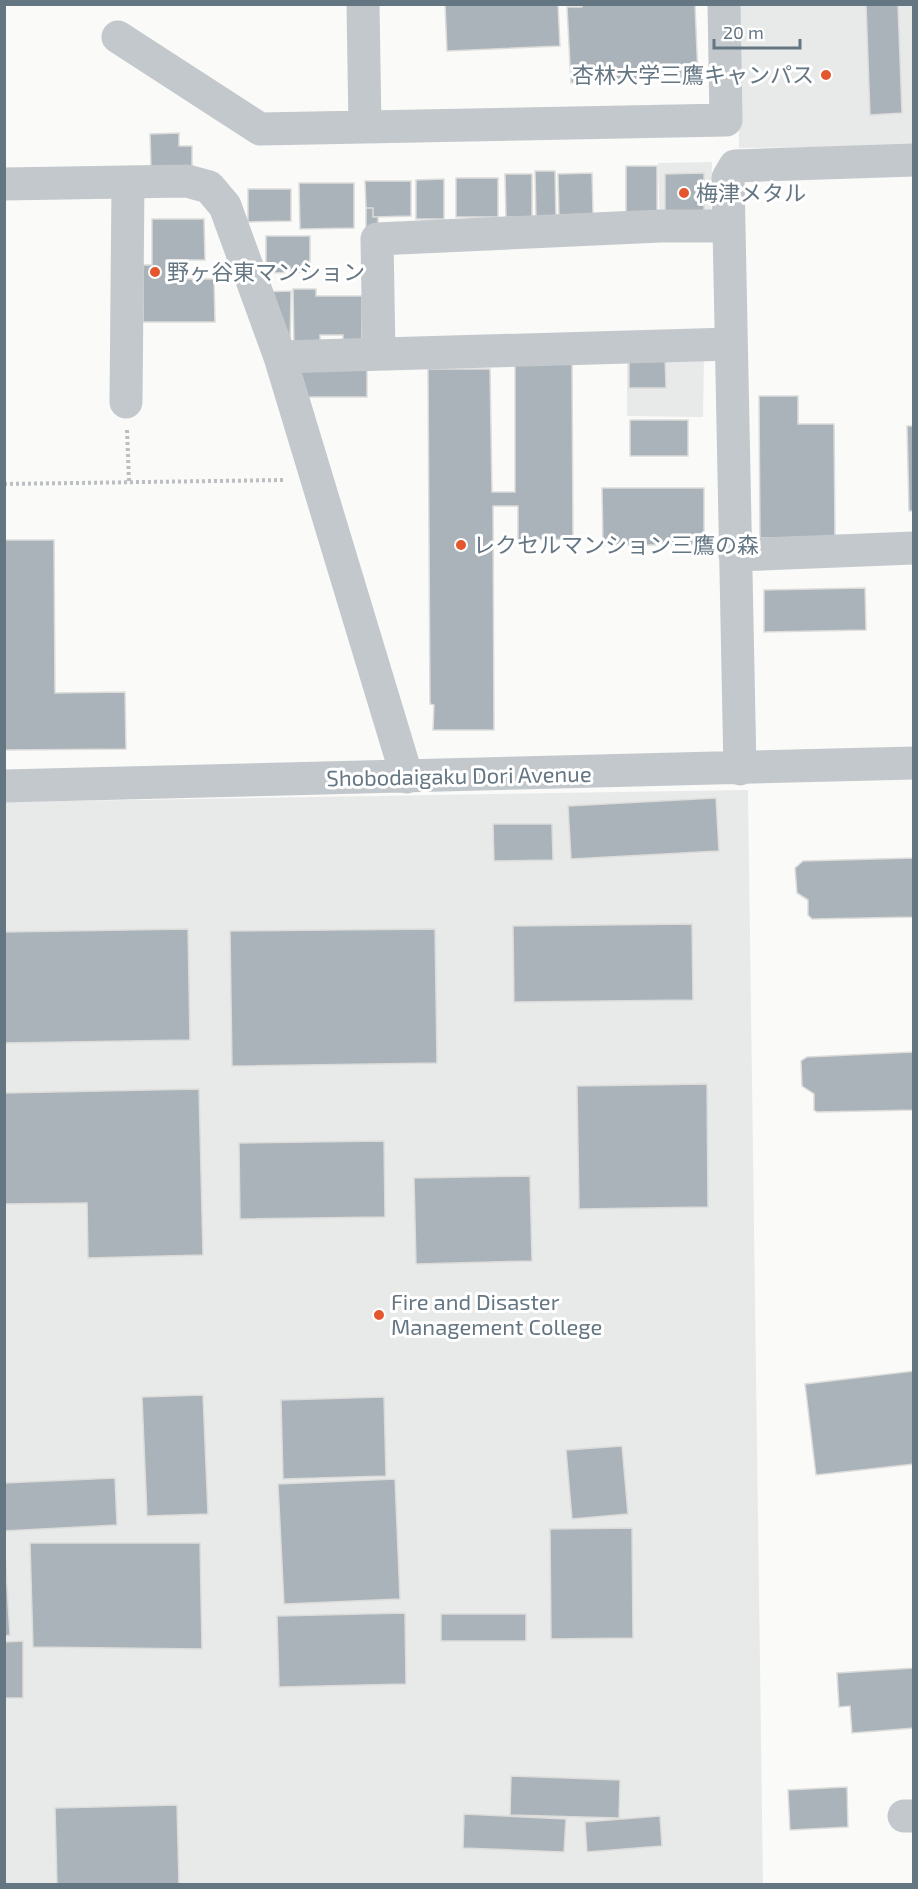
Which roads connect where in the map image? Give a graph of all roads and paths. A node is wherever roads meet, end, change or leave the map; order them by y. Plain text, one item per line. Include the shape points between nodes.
1 (363, 4) edge
2 (724, 4) edge
3 (118, 37) dead end
4 (365, 127) junction
5 (914, 160) edge
6 (128, 182) junction
7 (4, 184) edge
8 (728, 226) junction
9 (731, 344) junction
10 (380, 354) junction
11 (280, 357) junction
12 (126, 402) joint
13 (316, 480) junction
14 (129, 481) junction
15 (4, 484) edge
16 (914, 548) edge
17 (735, 555) junction
18 (914, 763) edge
19 (740, 769) junction
20 (407, 777) junction
21 (4, 786) edge

1 - 4 street
2 - 4 street via 726,120
3 - 4 street via 260,129
5 - 8 street via 735,166 728,178
6 - 7 street
6 - 11 street via 187,182 209,187 225,206
6 - 12 street
8 - 9 street
8 - 10 street via 377,239
9 - 10 street
9 - 17 street
10 - 11 street
11 - 13 street
12 - 14 path
13 - 14 path
13 - 20 street
14 - 15 path
16 - 17 street
17 - 19 street
18 - 19 street, Shobodaigaku Dori Avenue
19 - 20 street, Shobodaigaku Dori Avenue
20 - 21 street, Shobodaigaku Dori Avenue

